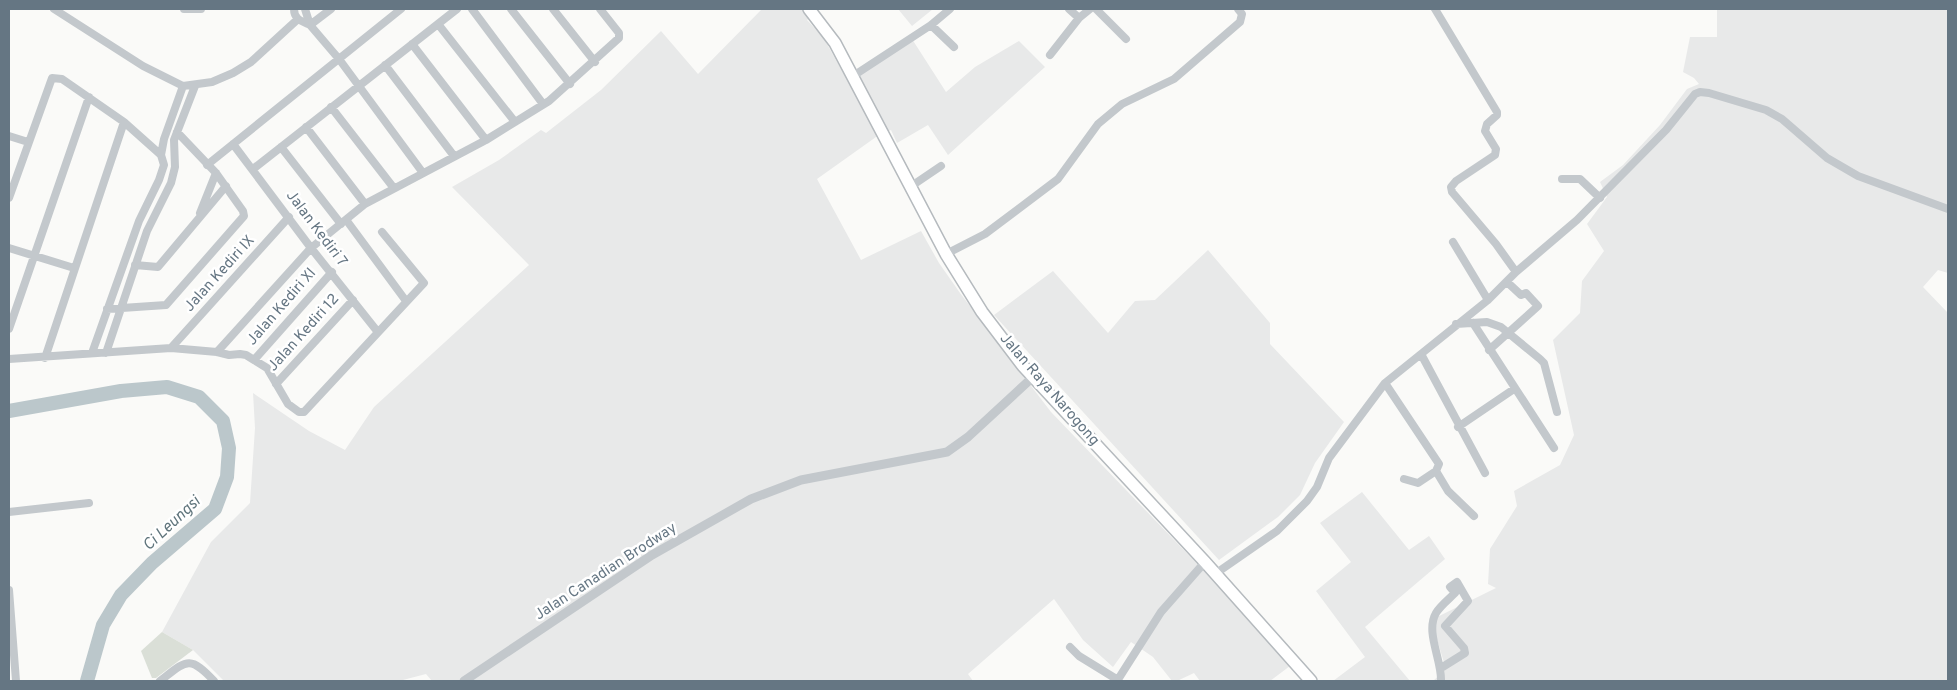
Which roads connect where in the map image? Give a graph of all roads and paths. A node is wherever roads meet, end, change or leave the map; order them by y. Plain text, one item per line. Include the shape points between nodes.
1 (54, 9) edge
2 (184, 9) edge
3 (201, 9) edge
4 (294, 9) edge
5 (305, 9) edge
6 (331, 9) edge
7 (401, 9) edge
8 (457, 9) edge
9 (472, 9) edge
10 (511, 9) edge
11 (553, 9) edge
12 (600, 9) edge
13 (809, 9) edge
14 (950, 9) edge
15 (1069, 9) edge
16 (1090, 9) edge
17 (1096, 9) edge
18 (1238, 9) edge
19 (1436, 9) edge
20 (1079, 18) junction
21 (298, 19) junction
22 (438, 24) junction
23 (310, 25) junction
24 (931, 25) junction
25 (1126, 39) dead end
26 (412, 44) junction
27 (954, 48) dead end
28 (1050, 56) dead end
29 (339, 59) junction
30 (595, 62) junction
31 (385, 65) junction
32 (853, 76) junction
33 (570, 84) junction
34 (183, 86) junction
35 (195, 86) junction
36 (358, 86) junction
37 (89, 97) junction
38 (543, 104) junction
39 (331, 107) junction
40 (124, 122) junction
41 (515, 122) junction
42 (306, 127) junction
43 (177, 132) junction
44 (9, 136) edge
45 (486, 140) junction
46 (28, 142) junction
47 (233, 144) junction
48 (281, 147) junction
49 (162, 154) junction
50 (454, 156) junction
51 (207, 165) junction
52 (941, 166) dead end
53 (253, 169) junction
54 (423, 173) junction
55 (216, 174) junction
56 (1562, 179) dead end
57 (226, 186) junction
58 (393, 188) junction
59 (910, 188) junction
60 (9, 198) edge
61 (1600, 198) junction
62 (365, 204) junction
63 (1948, 209) edge
64 (289, 217) junction
65 (199, 218) junction
66 (344, 222) junction
67 (382, 232) dead end
68 (1453, 242) dead end
69 (9, 248) edge
70 (311, 248) junction
71 (946, 254) junction
72 (34, 257) junction
73 (135, 265) junction
74 (74, 268) junction
75 (332, 272) junction
76 (1516, 272) junction
77 (1507, 282) junction
78 (353, 300) junction
79 (1488, 300) junction
80 (406, 301) junction
81 (120, 308) junction
82 (107, 309) junction
83 (1473, 323) junction
84 (1456, 324) junction
85 (9, 329) edge
86 (377, 331) junction
87 (1510, 333) junction
88 (171, 348) junction
89 (1489, 350) junction
90 (217, 352) junction
91 (92, 353) junction
92 (106, 353) junction
93 (1421, 354) junction
94 (45, 358) junction
95 (9, 359) edge
96 (254, 360) junction
97 (1033, 377) junction
98 (1385, 383) junction
99 (276, 384) junction
100 (1514, 389) junction
101 (1557, 412) dead end
102 (1458, 427) junction
103 (1554, 448) dead end
104 (1436, 471) junction
105 (1485, 473) dead end
106 (1404, 479) dead end
107 (89, 503) dead end
108 (9, 512) edge
109 (1474, 516) dead end
110 (1206, 562) junction
111 (1215, 574) junction
112 (9, 590) edge
113 (1070, 647) dead end
114 (1441, 668) junction
115 (16, 681) edge
116 (160, 681) edge
117 (214, 681) edge
118 (464, 681) edge
119 (1117, 681) edge
120 (1311, 681) edge
121 (1441, 681) edge

1 - 34 street via 166,80
2 - 3 street
4 - 21 street
5 - 23 street
6 - 23 street
7 - 29 street
8 - 22 street
9 - 38 street
10 - 33 street
11 - 30 street
12 - 30 street via 620,38
13 - 32 main road, Jalan Raya Narogong via 835,43
14 - 24 street
15 - 20 street
16 - 20 street
17 - 25 street
18 - 71 street via 1242,14 1240,22 1174,79 1122,104 1098,124 1058,179 985,234
19 - 76 street via 1497,112 1485,130 1496,149 1495,155 1456,181 1451,187 1452,192
20 - 28 street
21 - 23 street
21 - 35 street via 251,62 212,82
22 - 26 street
22 - 41 street
23 - 29 street
24 - 27 street
24 - 32 street
26 - 31 street
26 - 45 street
29 - 36 street
29 - 47 street
30 - 33 street
31 - 36 street
31 - 50 street
32 - 59 main road, Jalan Raya Narogong
33 - 38 street
34 - 35 street
34 - 49 street
35 - 43 street
36 - 39 street
36 - 54 street
37 - 40 street
37 - 46 street via 62,79 52,78
37 - 72 street
38 - 41 street
39 - 42 street
39 - 58 street
40 - 49 street
40 - 74 street
41 - 45 street
42 - 48 street
42 - 62 street
43 - 51 street
43 - 73 street via 171,183 147,231
44 - 46 street
45 - 50 street
46 - 60 street
47 - 51 street
47 - 53 street, Jalan Kediri 7
48 - 53 street
48 - 66 street
49 - 82 street via 164,165 160,180 140,221
50 - 54 street
51 - 55 street
52 - 59 street
53 - 64 street, Jalan Kediri 7
54 - 58 street
55 - 57 street
55 - 65 street
56 - 61 street via 1580,179
57 - 65 street
57 - 81 street via 243,211 241,220 166,305
58 - 62 street
59 - 71 main road, Jalan Raya Narogong
61 - 63 street via 1666,130 1690,98 1704,92 1766,110 1782,119 1841,167
61 - 76 street
62 - 66 street
64 - 70 street, Jalan Kediri 7
64 - 88 street, Jalan Kediri IX
65 - 73 street via 158,267
66 - 70 street
66 - 80 street
67 - 80 street via 424,283
68 - 79 street
69 - 72 street
70 - 75 street, Jalan Kediri 7
70 - 90 street
71 - 97 main road, Jalan Raya Narogong via 982,312
72 - 74 street
72 - 85 street
73 - 81 street
74 - 94 street
75 - 78 street, Jalan Kediri 7
75 - 96 street, Jalan Kediri XI
76 - 77 street
77 - 79 street
77 - 87 street via 1538,305
78 - 86 street, Jalan Kediri 7
78 - 99 street, Jalan Kediri 12
79 - 84 street
80 - 86 street
81 - 82 street
81 - 92 street
82 - 91 street
83 - 84 street
83 - 87 street via 1487,322
83 - 89 street
84 - 93 street
86 - 99 street via 304,412 288,404
87 - 89 street
87 - 101 street via 1544,363
88 - 90 street
88 - 92 street
89 - 100 street
90 - 96 street
91 - 92 street
91 - 94 street
93 - 98 street
93 - 102 street
94 - 95 street
96 - 99 street via 267,368
97 - 110 main road, Jalan Raya Narogong
97 - 118 street, Jalan Canadian Brodway via 947,452 801,480 751,500 652,555
98 - 104 street via 1439,462
98 - 111 street via 1329,458 1308,501 1277,531
100 - 102 street
100 - 103 street
102 - 105 street
104 - 106 street via 1418,483
104 - 109 street via 1448,491
107 - 108 street
110 - 111 main road, Jalan Raya Narogong
110 - 119 street via 1161,612
111 - 120 main road, Jalan Raya Narogong
112 - 115 street
113 - 119 street
114 - 114 street via 1431,627 1437,611 1455,593 1450,587 1457,582 1468,601 1445,626 1464,648 1464,653
114 - 121 street
116 - 117 street via 188,662 195,664

